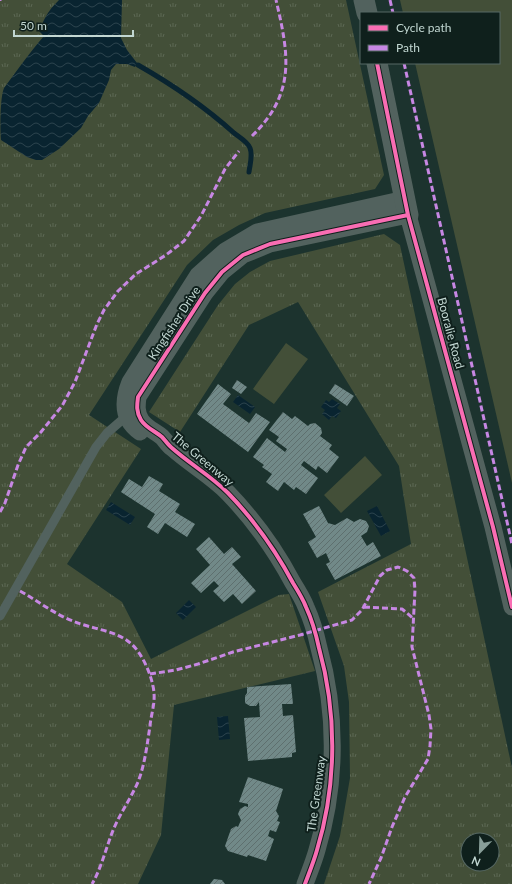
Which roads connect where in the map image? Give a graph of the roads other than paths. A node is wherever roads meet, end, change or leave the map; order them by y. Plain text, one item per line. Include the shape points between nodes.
1 (364, 0) edge
2 (367, 12) edge
3 (377, 64) edge
4 (407, 207) junction
5 (133, 416) junction
6 (512, 608) edge
7 (0, 616) edge
8 (305, 884) edge

1 - 2 street
3 - 4 street, Booralie Road
4 - 5 street, Kingfisher Drive via 270,244 243,255 222,272 201,299 138,397
4 - 6 street, Booralie Road via 493,527
5 - 7 lane via 122,420 96,447
5 - 8 street, The Greenway via 223,489 280,558 306,607 326,677 331,707 333,748 325,816

